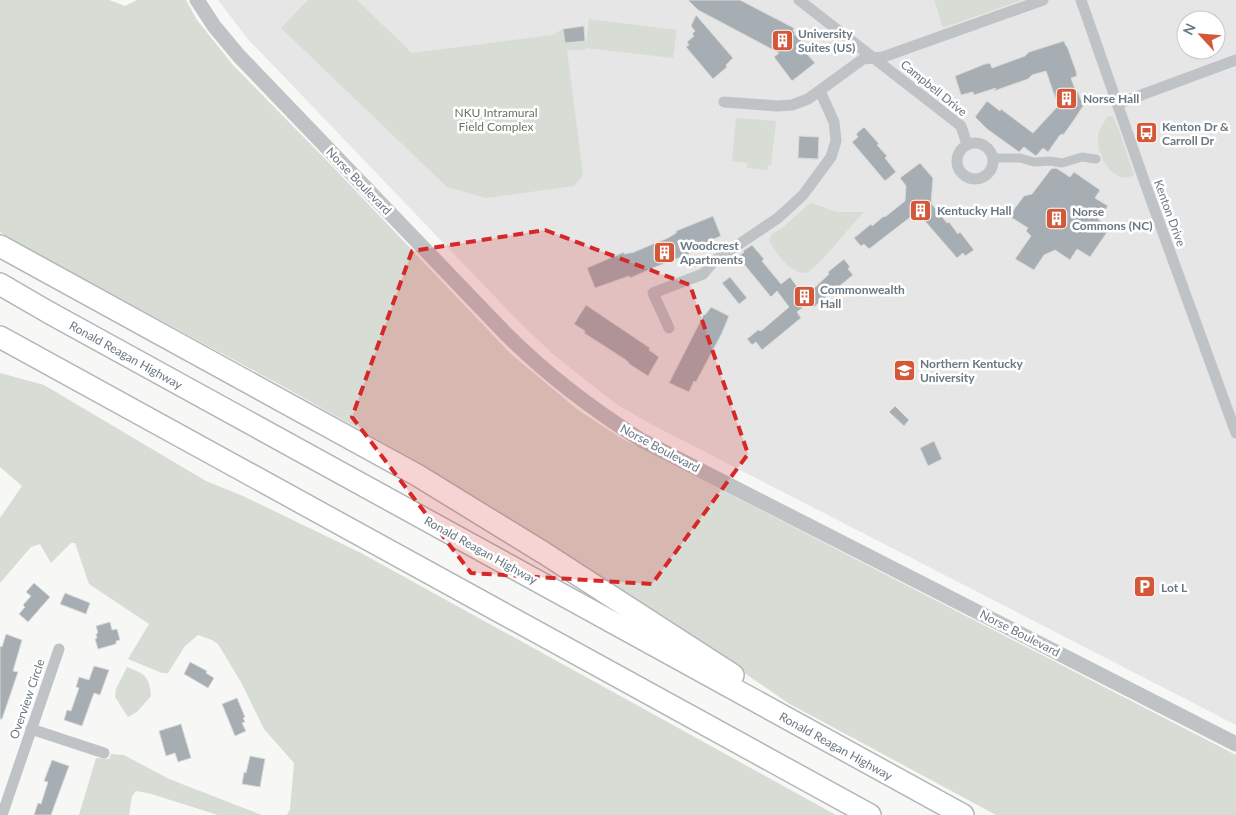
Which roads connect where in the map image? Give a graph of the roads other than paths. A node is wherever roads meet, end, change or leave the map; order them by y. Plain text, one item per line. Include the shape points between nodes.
1 (197, 0) edge
2 (799, 0) edge
3 (1043, 0) edge
4 (1082, 0) edge
5 (875, 58) junction
6 (1236, 60) edge
7 (820, 91) junction
8 (724, 102) dead end
9 (1117, 104) junction
10 (968, 144) junction
11 (992, 158) junction
12 (1096, 159) dead end
13 (0, 246) edge
14 (0, 284) edge
15 (669, 328) dead end
16 (0, 337) edge
17 (1236, 433) edge
18 (59, 649) dead end
19 (797, 724) junction
20 (32, 729) junction
21 (1236, 744) edge
22 (104, 753) dead end
23 (2, 815) edge
24 (870, 815) edge
25 (963, 815) edge

1 - 21 street, Norse Boulevard via 239,56 500,327 541,368 591,408 641,440
2 - 5 street, Campbell Drive
3 - 5 street, Campbell Drive
4 - 9 street, Kenton Drive
5 - 7 street, Campbell Drive via 862,59
5 - 10 street, Campbell Drive via 960,126
6 - 9 street
7 - 8 street, Campbell Drive via 792,105
7 - 15 street via 834,122 836,141 831,157 803,195 778,218 714,261 703,274 653,293
9 - 17 street, Kenton Drive
10 - 11 street via 983,145
10 - 11 street via 957,158 959,169 967,177 983,176 991,168
11 - 12 street via 1062,164 1082,157
13 - 19 highway via 451,495 728,671
14 - 19 highway, Ronald Reagan Highway
16 - 24 highway
18 - 20 street, Overview Circle
19 - 25 highway, Ronald Reagan Highway
20 - 22 street
20 - 23 street, Overview Circle

